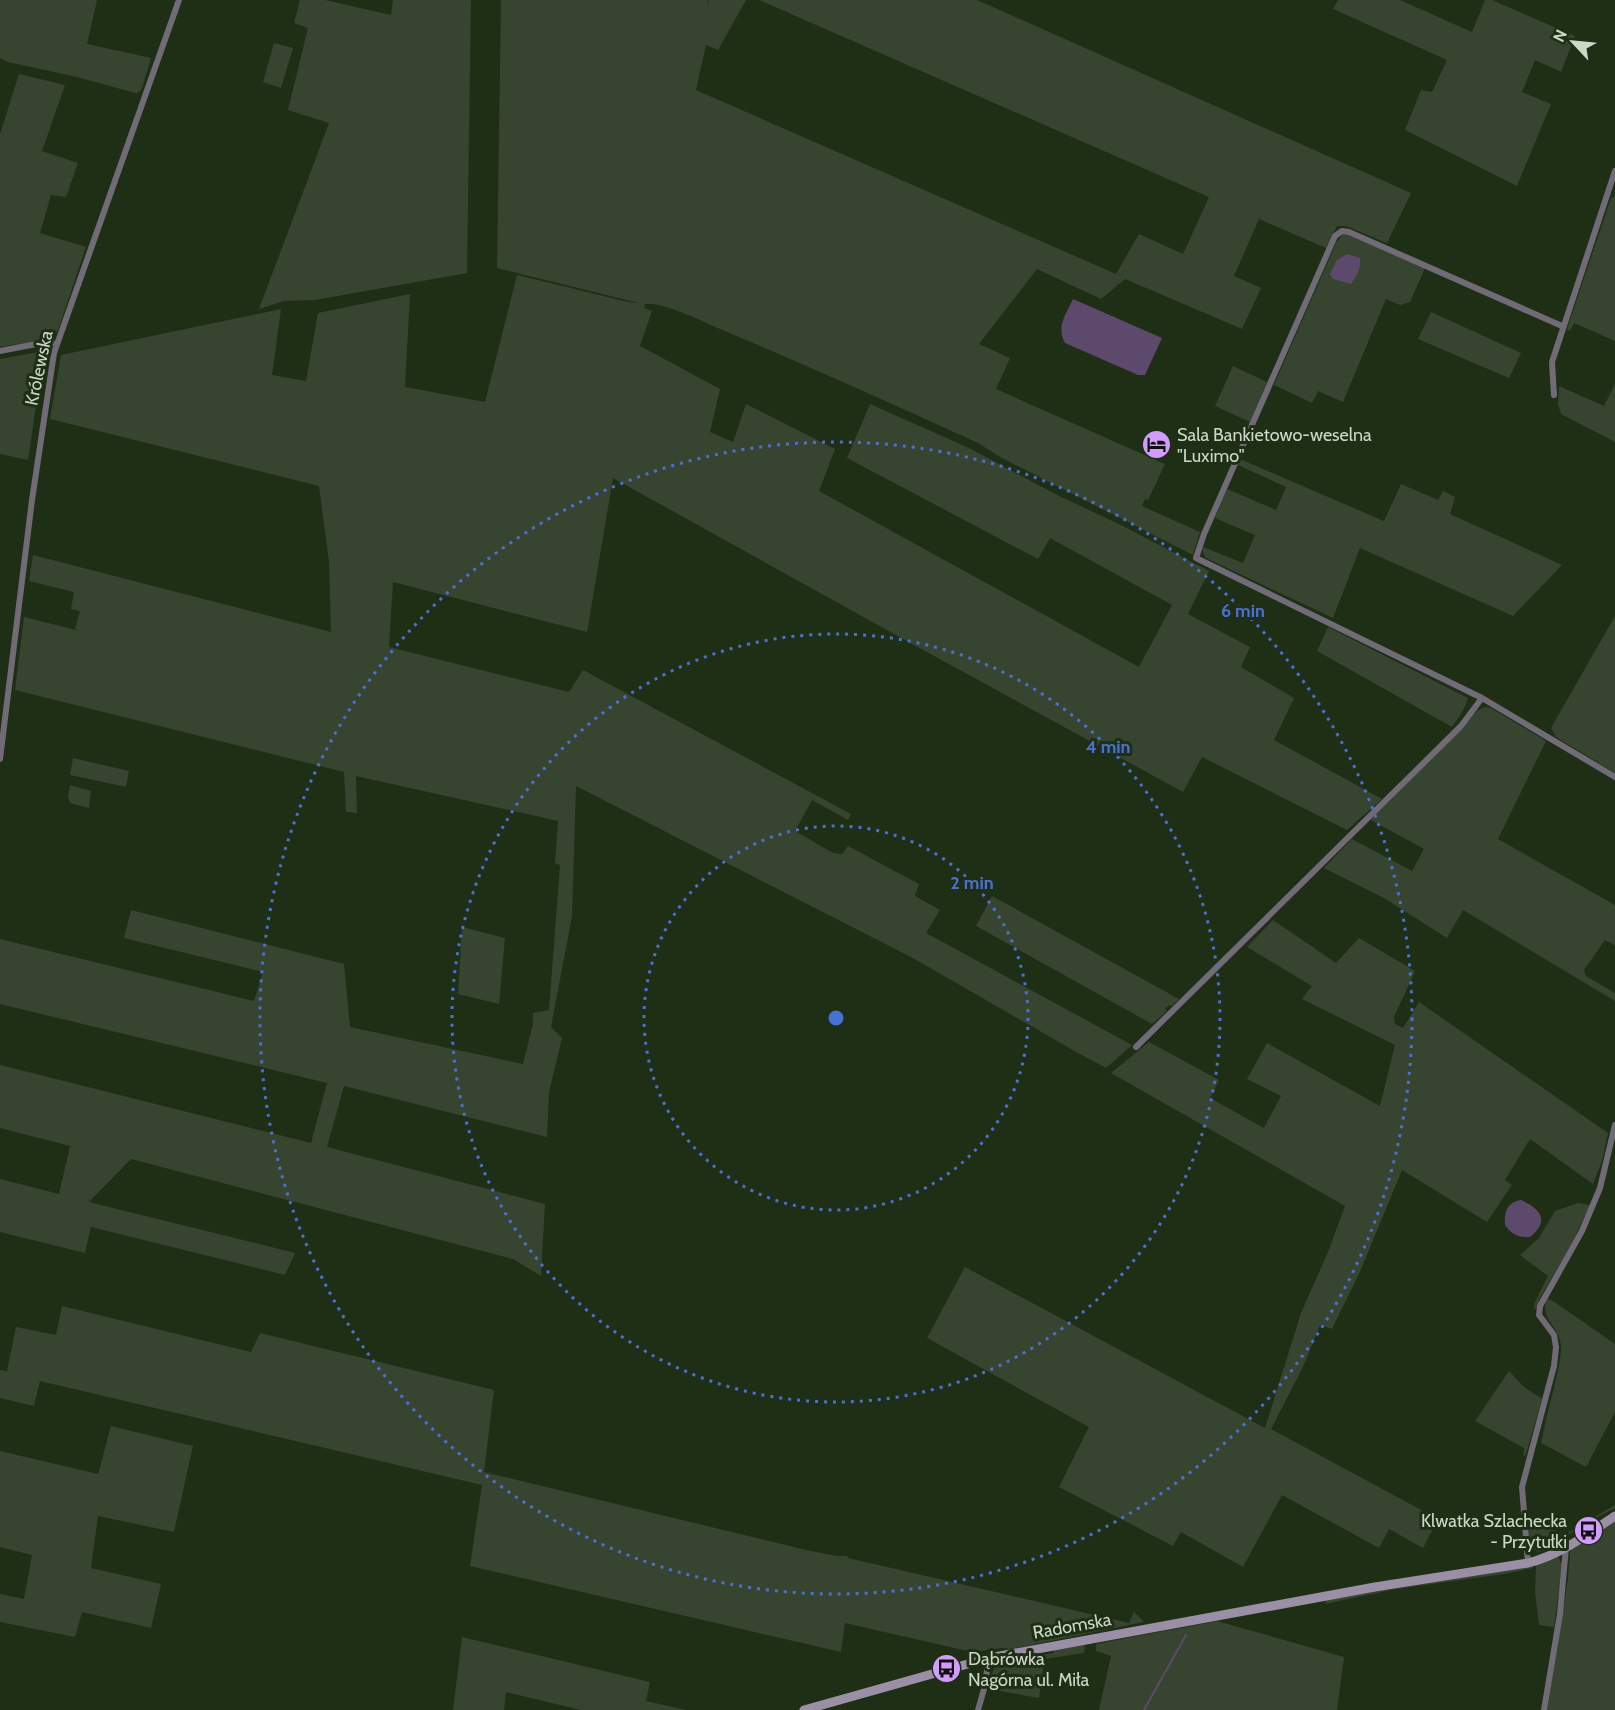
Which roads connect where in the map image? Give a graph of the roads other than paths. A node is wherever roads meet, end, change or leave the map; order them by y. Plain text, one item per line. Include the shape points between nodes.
1 (179, 0) edge
2 (1615, 171) edge
3 (1562, 326) junction
4 (56, 344) junction
5 (0, 351) edge
6 (1554, 395) dead end
7 (1482, 698) junction
8 (0, 759) edge
9 (1615, 777) edge
10 (1136, 1047) dead end
11 (1615, 1125) edge
12 (1615, 1516) edge
13 (1566, 1547) junction
14 (1528, 1563) junction
15 (989, 1658) junction
16 (804, 1710) edge
17 (978, 1710) edge
18 (1544, 1710) edge

1 - 4 street, Królewska
2 - 3 street
3 - 6 street via 1552,362
3 - 7 street via 1342,231 1335,236 1196,558
4 - 5 street
4 - 8 street, Królewska
7 - 9 street
7 - 10 street via 1461,726
11 - 14 street via 1600,1188 1582,1231 1540,1306 1539,1315 1554,1335 1556,1347 1522,1487
12 - 13 street, Radomska
13 - 14 street, Radomska
13 - 18 street via 1560,1614
14 - 15 street, Radomska
15 - 16 street, Radomska
15 - 17 street

